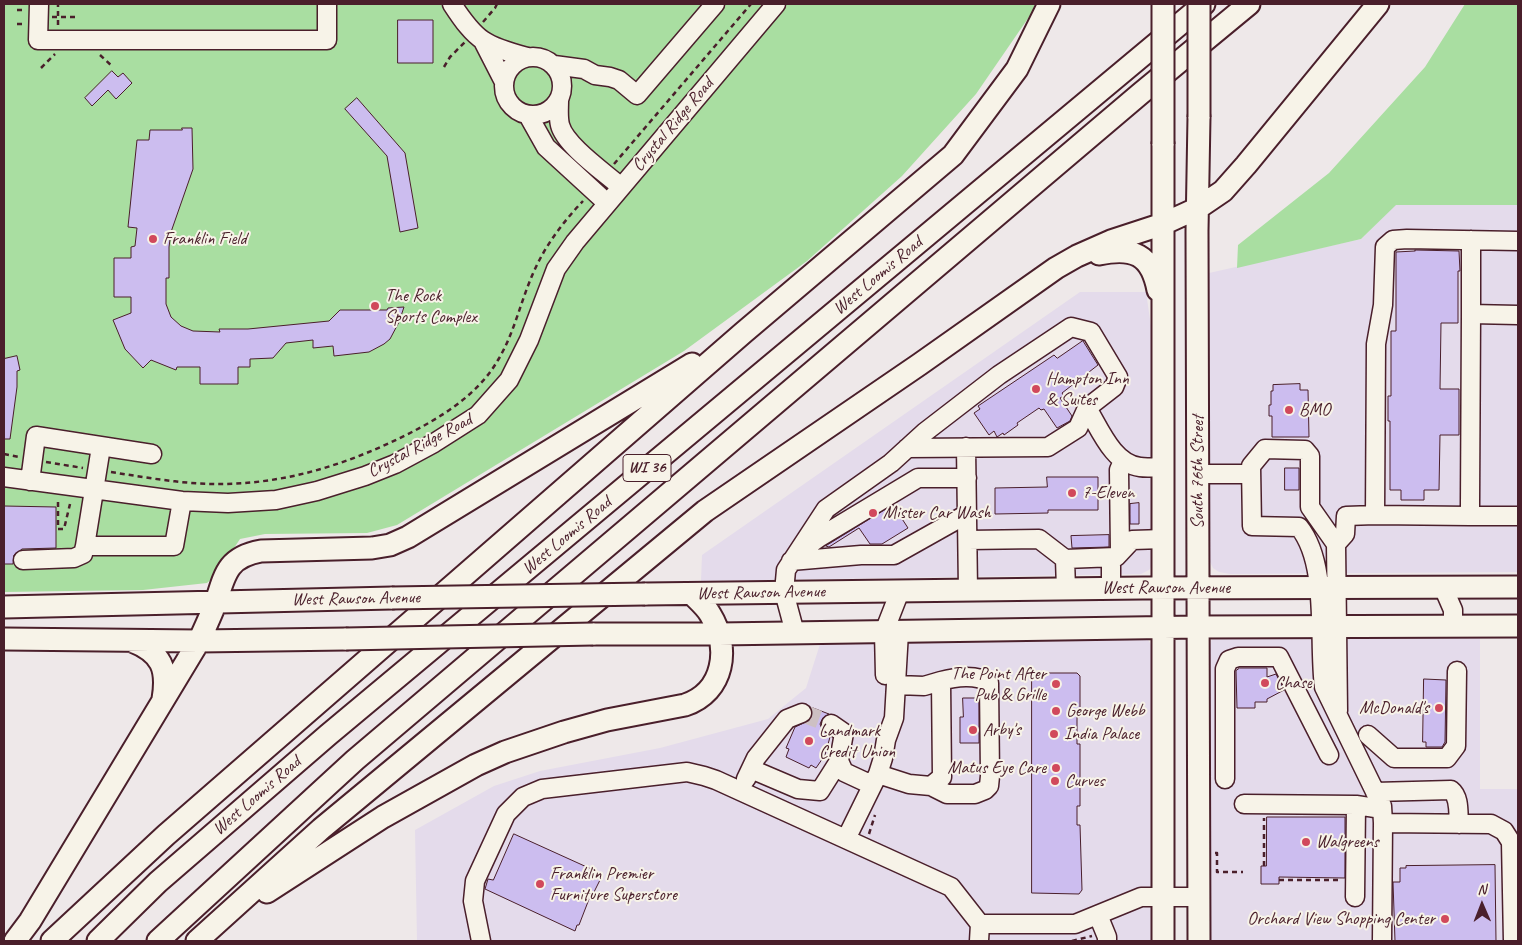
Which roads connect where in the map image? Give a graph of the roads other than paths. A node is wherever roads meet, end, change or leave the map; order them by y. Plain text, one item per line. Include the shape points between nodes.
1 (327, 4) edge
2 (452, 4) edge
3 (715, 4) edge
4 (776, 4) edge
5 (1049, 4) edge
6 (1163, 4) edge
7 (1199, 4) edge
8 (1204, 4) edge
9 (1250, 4) edge
10 (1378, 4) edge
11 (38, 11) edge
12 (477, 36) junction
13 (528, 57) junction
14 (554, 65) junction
15 (595, 75) junction
16 (504, 82) junction
17 (560, 98) junction
18 (528, 116) junction
19 (621, 186) junction
20 (608, 203) junction
21 (1198, 208) junction
22 (1164, 224) junction
23 (1471, 240) junction
24 (1518, 241) edge
25 (1056, 268) junction
26 (1471, 314) junction
27 (1518, 315) edge
28 (1164, 325) junction
29 (743, 333) junction
30 (1087, 408) junction
31 (101, 446) junction
32 (907, 448) junction
33 (966, 448) junction
34 (152, 454) dead end
35 (1123, 462) junction
36 (1164, 468) junction
37 (1251, 470) junction
38 (1198, 474) junction
39 (4, 477) edge
40 (967, 478) junction
41 (30, 480) junction
42 (94, 490) junction
43 (182, 501) junction
44 (1310, 507) junction
45 (967, 514) junction
46 (1375, 515) junction
47 (1470, 516) junction
48 (1518, 516) edge
49 (1299, 527) junction
50 (1164, 539) junction
51 (968, 540) junction
52 (1336, 544) junction
53 (85, 546) junction
54 (1115, 555) junction
55 (793, 559) junction
56 (1064, 559) junction
57 (23, 560) dead end
58 (1443, 587) junction
59 (1518, 587) edge
60 (1164, 588) junction
61 (1198, 588) junction
62 (1329, 588) junction
63 (1066, 589) junction
64 (1111, 589) junction
65 (968, 590) junction
66 (900, 591) junction
67 (784, 592) junction
68 (692, 594) junction
69 (215, 603) junction
70 (4, 607) edge
71 (1453, 626) junction
72 (1518, 626) edge
73 (1198, 627) junction
74 (1329, 627) junction
75 (1163, 628) junction
76 (891, 632) junction
77 (795, 633) junction
78 (719, 634) junction
79 (4, 639) edge
80 (132, 641) junction
81 (199, 642) junction
82 (1457, 671) dead end
83 (941, 680) junction
84 (897, 685) junction
85 (163, 701) junction
86 (802, 713) dead end
87 (831, 724) tunnel mouth
88 (1368, 736) dead end
89 (886, 740) junction
90 (1329, 755) dead end
91 (839, 761) junction
92 (751, 769) junction
93 (875, 779) junction
94 (1225, 779) dead end
95 (932, 786) junction
96 (740, 792) junction
97 (1375, 792) junction
98 (1244, 804) dead end
99 (1356, 805) junction
100 (1382, 816) junction
101 (1459, 824) junction
102 (846, 839) junction
103 (1163, 897) junction
104 (1198, 897) junction
105 (1355, 897) dead end
106 (1098, 915) junction
107 (979, 933) edge
108 (201, 937) edge
109 (1102, 938) edge
110 (15, 941) edge
111 (52, 941) edge
112 (98, 941) edge
113 (158, 941) edge
114 (481, 941) edge
115 (1163, 941) edge
116 (1198, 941) edge
117 (1382, 941) edge
118 (1513, 941) edge

1 - 11 street via 327,40 38,40
2 - 12 street
3 - 15 street via 637,95 619,80
4 - 19 street, Crystal Ridge Road
5 - 29 main road via 1017,69 953,155
6 - 22 main road, South 76th Street, bridge
7 - 21 main road, South 76th Street, bridge
8 - 112 main road, West Loomis Road / WI 36 via 328,735 158,882
9 - 113 main road, West Loomis Road / WI 36 via 355,760
10 - 21 main road via 1232,182
12 - 13 street via 505,51
12 - 16 street
13 - 14 street via 537,57
13 - 16 street via 512,66
14 - 15 street via 584,69
14 - 17 street via 561,79
15 - 17 street via 570,87
16 - 18 street via 506,100
17 - 18 street via 546,113
17 - 19 street via 560,126 565,136
18 - 20 street via 546,147
19 - 20 street, Crystal Ridge Road
20 - 43 street, Crystal Ridge Road via 556,270 510,380 478,415 395,464 317,491 276,500
21 - 22 main road
21 - 38 main road, South 76th Street
22 - 25 main road via 1111,241
22 - 28 main road, South 76th Street
23 - 24 street
23 - 26 street
23 - 46 street via 1394,240 1385,248 1383,305 1376,344
25 - 28 main road via 1103,253 1136,254 1146,260 1156,279
25 - 108 main road via 705,511 322,829
26 - 27 street
26 - 47 street
28 - 36 main road, South 76th Street
29 - 69 main road via 390,545 261,551 236,559 227,570
29 - 111 main road via 166,835
30 - 32 street via 1114,387 1118,377 1091,332 1071,327 999,375
30 - 33 street via 1078,428 1048,447
30 - 35 street
31 - 34 street
31 - 41 street via 36,436
31 - 42 street
32 - 33 street
32 - 55 street via 826,509
33 - 40 street
35 - 36 street via 1139,467
35 - 54 street via 1119,470
36 - 50 main road, South 76th Street
37 - 38 street
37 - 44 street via 1265,449 1305,450 1310,456
37 - 49 street via 1252,526
38 - 61 main road, South 76th Street
39 - 41 street, Crystal Ridge Road
40 - 45 street
40 - 55 street via 918,478 820,537
41 - 42 street, Crystal Ridge Road
42 - 43 street, Crystal Ridge Road
42 - 53 street
43 - 53 street via 174,546
44 - 49 street
44 - 52 street
45 - 51 street
45 - 55 street via 894,556
46 - 47 street
46 - 52 street via 1346,516 1345,534
47 - 48 street
49 - 62 street
50 - 54 street via 1132,540
50 - 60 main road, South 76th Street
51 - 56 street via 1039,539
51 - 65 street
52 - 62 street
53 - 57 street via 82,554 74,558
54 - 56 street
54 - 64 street
55 - 67 street via 786,570
56 - 63 street
58 - 59 main road, West Rawson Avenue
58 - 62 main road, West Rawson Avenue
58 - 71 street via 1453,610
60 - 61 main road, West Rawson Avenue
60 - 64 main road, West Rawson Avenue
60 - 75 main road, South 76th Street
61 - 62 main road, West Rawson Avenue
61 - 73 main road, South 76th Street
62 - 74 street
63 - 64 main road, West Rawson Avenue
63 - 65 main road, West Rawson Avenue
65 - 66 main road, West Rawson Avenue
66 - 67 main road, West Rawson Avenue
66 - 76 street
67 - 68 main road, West Rawson Avenue
67 - 77 street
68 - 69 main road, West Rawson Avenue, bridge
68 - 78 main road via 710,614
69 - 70 main road, West Rawson Avenue
69 - 81 main road
71 - 72 main road
71 - 74 main road
73 - 74 main road
73 - 75 main road
73 - 104 main road, South 76th Street
74 - 97 street via 1321,666 1324,687
75 - 76 main road
75 - 103 main road, South 76th Street
76 - 77 main road
76 - 84 street
76 - 89 street
77 - 78 main road
78 - 81 main road, bridge
78 - 108 main road via 722,648 716,680 696,702 564,732 476,765 383,817
79 - 80 main road
80 - 81 main road
80 - 85 main road via 152,651 163,666 166,685
81 - 85 main road
82 - 88 street via 1456,746 1447,758 1394,758
83 - 84 street via 924,686
83 - 95 street via 942,777
83 - 95 street via 970,678 989,683 990,776 985,790 975,794 947,794
84 - 89 street via 894,718
85 - 110 main road via 30,922
86 - 92 street via 786,719
87 - 91 street via 844,732
89 - 93 street
90 - 94 street via 1279,657 1238,657 1229,660 1225,669
91 - 92 street via 820,791 798,789
91 - 93 street via 844,772
92 - 96 street
93 - 95 street
93 - 102 street
96 - 102 street
96 - 114 street via 687,772 542,789 523,797 506,814 475,880 473,901
97 - 100 street
97 - 101 street via 1451,790 1457,800
98 - 99 street
99 - 100 street
99 - 105 street
100 - 101 street
100 - 117 street
101 - 118 street via 1490,824 1504,831 1511,842
102 - 107 street via 950,887
103 - 104 street
103 - 106 street via 1141,897
103 - 115 main road, South 76th Street
104 - 116 main road, South 76th Street
106 - 107 street via 1076,924
106 - 109 street via 1107,936

